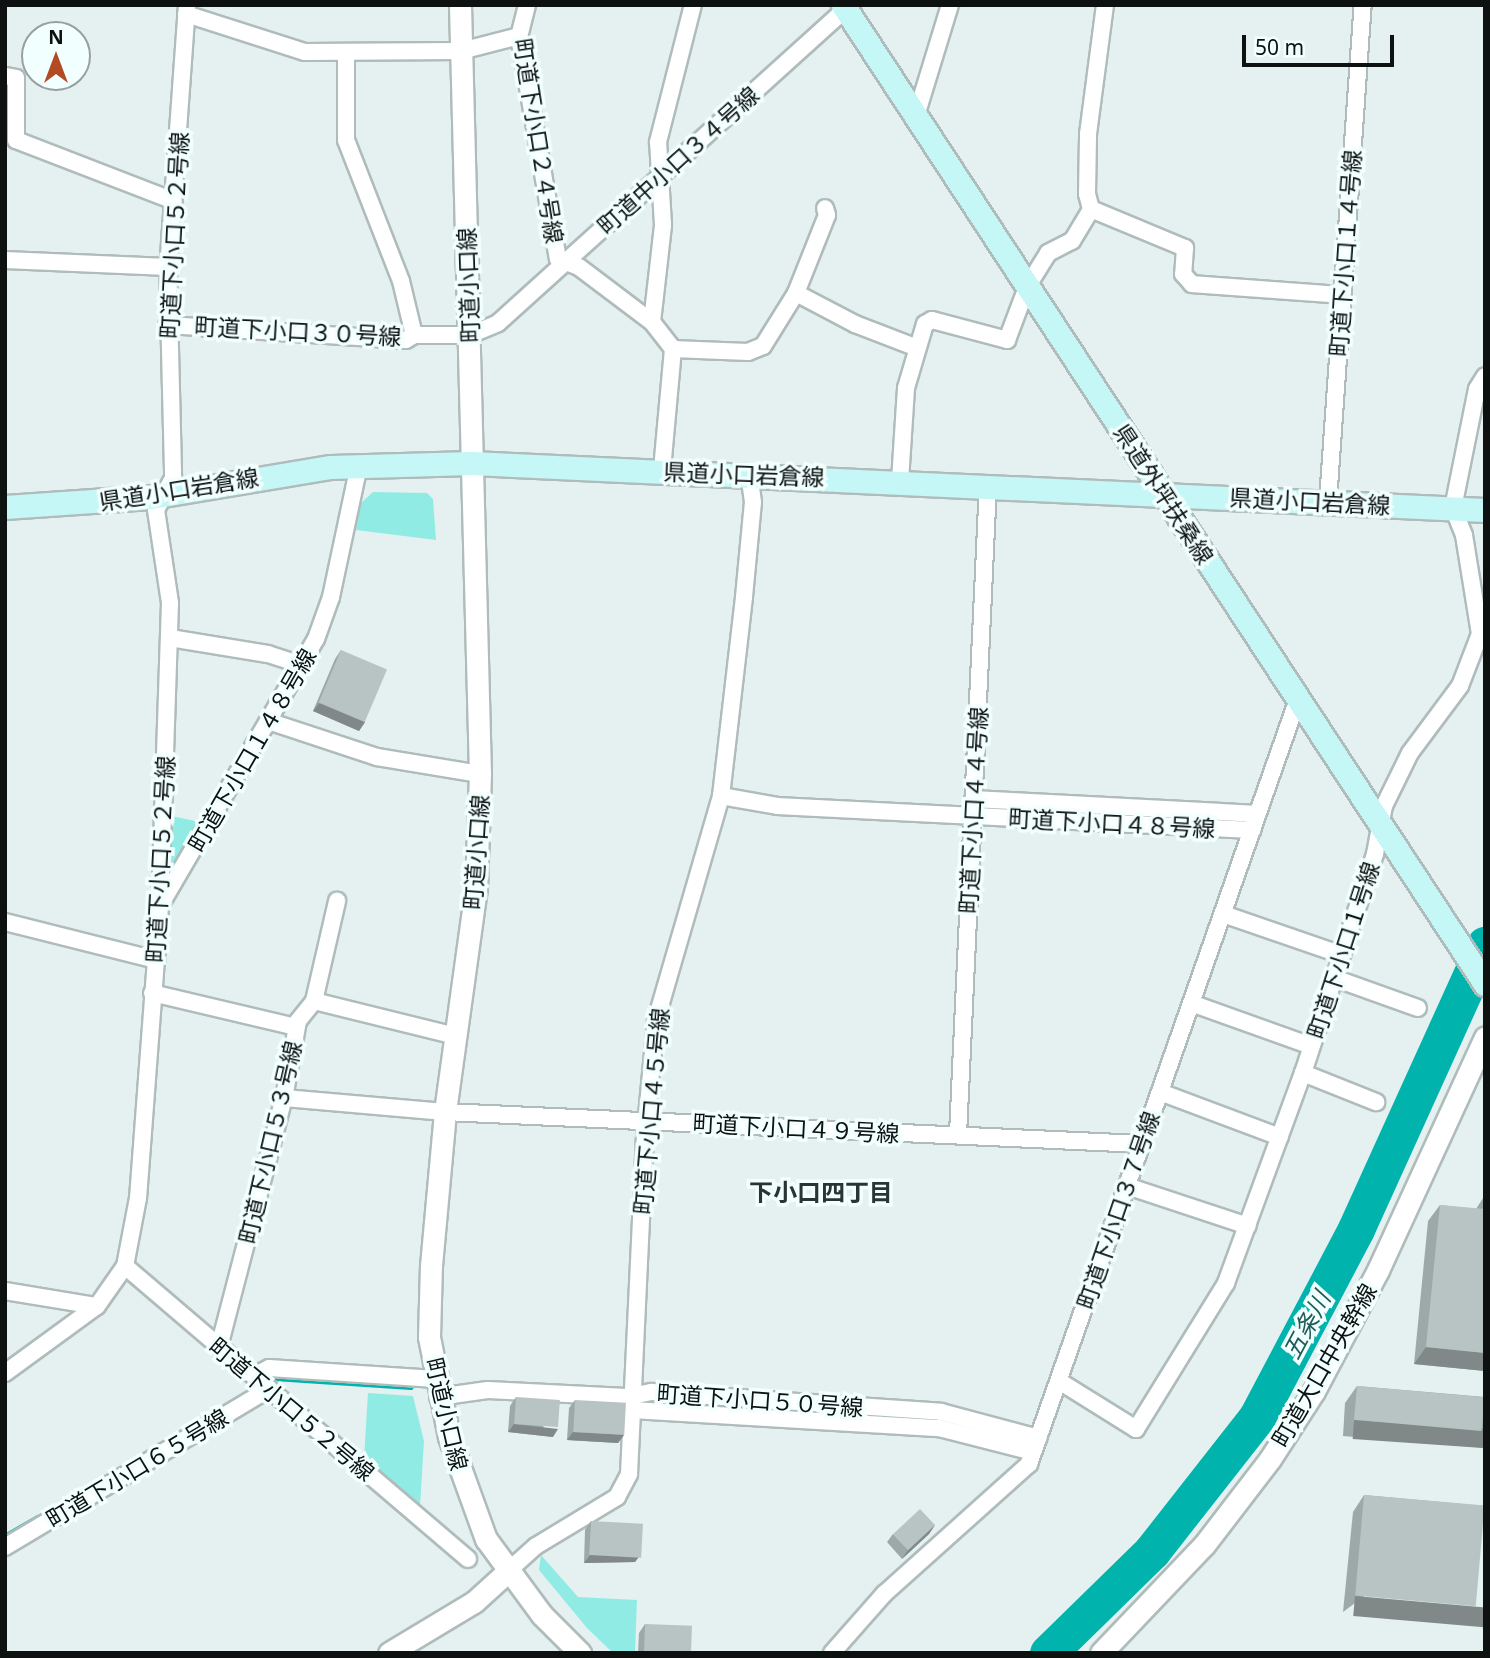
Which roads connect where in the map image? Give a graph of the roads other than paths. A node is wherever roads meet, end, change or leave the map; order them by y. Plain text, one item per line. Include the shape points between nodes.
1 (460, 5) edge
2 (527, 5) edge
3 (693, 5) edge
4 (950, 5) edge
5 (1105, 5) edge
6 (1363, 5) edge
7 (846, 6) edge
8 (186, 10) edge
9 (519, 36) junction
10 (461, 51) junction
11 (346, 53) junction
12 (5, 76) edge
13 (916, 116) junction
14 (662, 172) junction
15 (174, 201) junction
16 (825, 208) dead end
17 (1091, 209) junction
18 (5, 260) edge
19 (567, 260) junction
20 (168, 267) junction
21 (1027, 287) junction
22 (796, 293) junction
23 (1342, 295) junction
24 (652, 322) junction
25 (167, 325) junction
26 (414, 335) junction
27 (470, 335) junction
28 (915, 347) junction
29 (673, 349) junction
30 (1485, 376) edge
31 (1480, 401) edge
32 (471, 463) junction
33 (359, 465) junction
34 (662, 470) junction
35 (749, 473) junction
36 (900, 481) junction
37 (988, 485) junction
38 (1164, 493) junction
39 (163, 496) junction
40 (1328, 501) junction
41 (5, 508) edge
42 (1453, 508) junction
43 (1485, 510) edge
44 (170, 638) junction
45 (304, 666) junction
46 (1298, 699) junction
47 (271, 723) junction
48 (480, 774) junction
49 (721, 796) junction
50 (973, 808) junction
51 (1258, 814) junction
52 (1381, 825) junction
53 (1252, 830) junction
54 (337, 901) dead end
55 (160, 906) junction
56 (1223, 914) junction
57 (5, 922) edge
58 (1342, 955) junction
59 (156, 960) junction
60 (1334, 978) junction
61 (1485, 984) edge
62 (152, 993) junction
63 (314, 1001) junction
64 (1191, 1003) junction
65 (1418, 1008) dead end
66 (296, 1027) junction
67 (455, 1036) junction
68 (1485, 1037) edge
69 (1311, 1046) junction
70 (1303, 1073) junction
71 (1160, 1093) junction
72 (284, 1098) junction
73 (1376, 1102) dead end
74 (445, 1112) junction
75 (648, 1122) junction
76 (958, 1135) junction
77 (1280, 1137) junction
78 (1141, 1144) junction
79 (1127, 1186) junction
80 (1248, 1226) junction
81 (125, 1266) junction
82 (5, 1291) edge
83 (97, 1306) junction
84 (219, 1347) junction
85 (5, 1373) edge
86 (254, 1376) junction
87 (1059, 1381) junction
88 (437, 1388) junction
89 (268, 1389) junction
90 (633, 1402) junction
91 (1036, 1445) junction
92 (5, 1547) edge
93 (468, 1559) dead end
94 (507, 1572) junction
95 (389, 1653) edge
96 (580, 1653) edge
97 (832, 1653) edge
98 (1101, 1653) edge

1 - 10 street, 町道小口線
2 - 9 street, 町道下小口２４号線
3 - 14 street via 658,142
4 - 13 street
5 - 17 street via 1088,134
6 - 23 street, 町道下小口１４号線
7 - 13 main road, 県道外坪扶桑線
7 - 14 street, 町道中小口３４号線
8 - 11 street via 281,47
8 - 15 street, 町道下小口５２号線
9 - 10 street
9 - 19 street, 町道下小口２４号線 via 549,226 558,259
10 - 11 street
10 - 27 street, 町道小口線
11 - 26 street via 346,140 401,281
12 - 15 street via 16,78 16,140
13 - 21 main road, 県道外坪扶桑線
14 - 19 street, 町道中小口３４号線
14 - 24 street via 663,225
15 - 20 street, 町道下小口５２号線
16 - 22 street via 827,215
17 - 21 street via 1072,242 1048,253
17 - 23 street via 1185,248 1183,274 1192,285
18 - 20 street
19 - 24 street, 町道下小口２４号線
19 - 27 street, 町道中小口３４号線 via 498,323
20 - 25 street, 町道下小口５２号線
21 - 28 street via 1007,340 932,320 925,324
21 - 38 main road, 県道外坪扶桑線
22 - 28 street via 855,324
22 - 29 street via 763,346 748,352
23 - 40 street, 町道下小口１４号線
24 - 29 street, 町道下小口２４号線
25 - 26 street, 町道下小口３０号線 via 405,340
25 - 39 street, 町道下小口５２号線 via 173,478
26 - 27 street, 町道下小口３０号線
27 - 32 street, 町道小口線
28 - 36 street via 906,388
29 - 34 street
30 - 31 street
31 - 42 street
32 - 33 main road, 県道小口岩倉線
32 - 34 main road, 県道小口岩倉線
32 - 48 street, 町道小口線
33 - 39 main road, 県道小口岩倉線 via 287,472
33 - 45 street, 町道下小口１４８号線 via 331,597
34 - 35 main road, 県道小口岩倉線
35 - 36 main road, 県道小口岩倉線
35 - 49 street, 町道下小口４５号線 via 753,502
36 - 37 main road, 県道小口岩倉線
37 - 38 main road, 県道小口岩倉線
37 - 50 street, 町道下小口４４号線
38 - 40 main road, 県道小口岩倉線
38 - 46 main road, 県道外坪扶桑線
39 - 41 main road, 県道小口岩倉線
39 - 44 street, 町道下小口５２号線 via 156,510 168,579
40 - 42 main road, 県道小口岩倉線
42 - 43 main road, 県道小口岩倉線
42 - 52 street, 町道下小口１号線 via 1464,535 1480,634 1460,686 1410,753 1384,806
44 - 45 street via 268,654
44 - 55 street, 町道下小口５２号線
45 - 47 street, 町道下小口１４８号線
46 - 51 street, 町道下小口３７号線
46 - 52 main road, 県道外坪扶桑線
47 - 48 street via 377,757
47 - 55 street, 町道下小口１４８号線
48 - 67 street, 町道小口線 via 476,888
49 - 50 street, 町道下小口４８号線 via 777,806
49 - 75 street, 町道下小口４５号線 via 660,1001
50 - 51 street
50 - 53 street, 町道下小口４８号線
50 - 76 street, 町道下小口４４号線
51 - 53 street, 町道下小口３７号線
52 - 58 street, 町道下小口１号線
52 - 61 main road, 県道外坪扶桑線
53 - 56 street, 町道下小口３７号線
54 - 63 street, 町道下小口５３号線
55 - 59 street, 町道下小口５２号線
56 - 58 street
56 - 64 street, 町道下小口３７号線
57 - 59 street
58 - 60 street, 町道下小口１号線
59 - 62 street, 町道下小口５２号線
60 - 65 street
60 - 69 street, 町道下小口１号線
62 - 66 street
62 - 81 street, 町道下小口５２号線 via 138,1198
63 - 66 street, 町道下小口５３号線
63 - 67 street
64 - 69 street
64 - 71 street, 町道下小口３７号線
66 - 72 street, 町道下小口５３号線
67 - 74 street, 町道小口線
68 - 98 street, 町道大口中央幹線 via 1372,1283 1314,1391 1270,1459 1204,1545
69 - 70 street, 町道下小口１号線
70 - 73 street
70 - 77 street, 町道下小口１号線
71 - 77 street
71 - 78 street, 町道下小口３７号線
72 - 74 street, 町道下小口４９号線
72 - 84 street, 町道下小口５３号線
74 - 75 street, 町道下小口４９号線
74 - 88 street, 町道小口線 via 429,1295
75 - 76 street, 町道下小口４９号線
75 - 90 street, 町道下小口４５号線
76 - 78 street, 町道下小口４９号線
77 - 80 street, 町道下小口１号線
78 - 79 street, 町道下小口３７号線
79 - 80 street
79 - 87 street, 町道下小口３７号線
80 - 87 street, 町道下小口１号線 via 1226,1283 1136,1429
81 - 83 street
81 - 84 street, 町道下小口５２号線
82 - 83 street
83 - 85 street
84 - 86 street, 町道下小口５２号線
86 - 88 street, 町道下小口５０号線 via 268,1368
86 - 89 street, 町道下小口５２号線
87 - 91 street, 町道下小口３７号線
88 - 90 street, 町道下小口５０号線
88 - 94 street, 町道小口線 via 463,1484 486,1539
89 - 92 street, 町道下小口６５号線
89 - 93 street, 町道下小口５２号線
90 - 91 street via 939,1428
90 - 91 street, 町道下小口５０号線 via 747,1399 941,1412
90 - 94 street, 町道下小口４５号線 via 629,1474 617,1497 537,1546
91 - 97 street, 町道下小口３７号線 via 1029,1464 884,1594
94 - 95 street via 474,1602
94 - 96 street, 町道小口線

